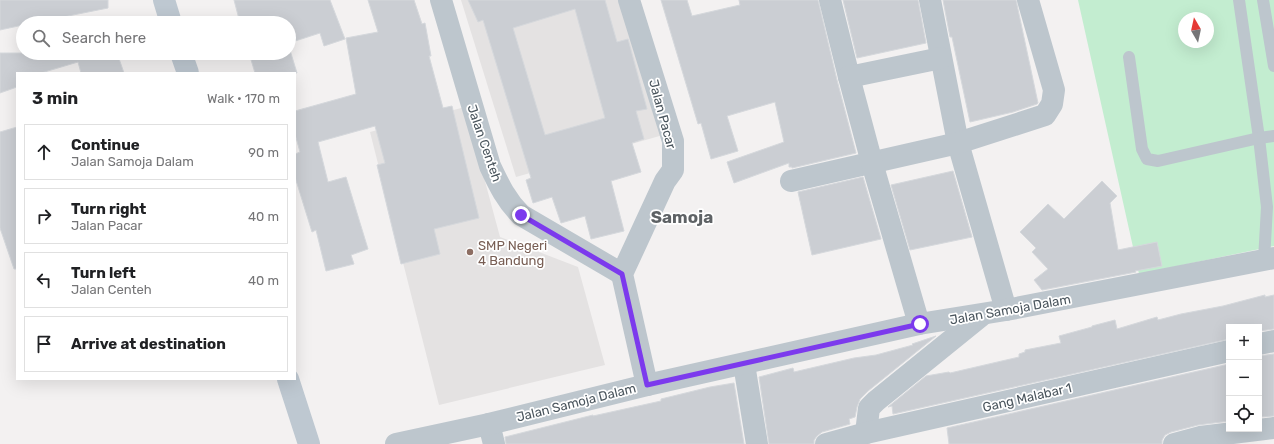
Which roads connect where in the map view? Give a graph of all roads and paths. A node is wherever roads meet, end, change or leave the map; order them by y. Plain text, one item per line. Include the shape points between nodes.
1 (164, 0) edge
2 (441, 0) edge
3 (630, 0) edge
4 (830, 0) edge
5 (930, 0) edge
6 (1028, 0) edge
7 (1239, 0) edge
8 (1263, 0) edge
9 (169, 16) edge
10 (1129, 57) dead end
11 (941, 58) junction
12 (183, 60) edge
13 (1274, 66) edge
14 (188, 72) edge
15 (849, 77) junction
16 (1274, 136) edge
17 (1259, 138) junction
18 (958, 144) junction
19 (872, 163) junction
20 (791, 181) dead end
21 (1269, 259) edge
22 (622, 274) junction
23 (1006, 310) junction
24 (982, 315) junction
25 (920, 324) junction
26 (1274, 341) edge
27 (1262, 343) edge
28 (1226, 352) edge
29 (744, 364) junction
30 (288, 380) edge
31 (647, 385) junction
32 (1274, 428) edge
33 (866, 433) junction
34 (492, 434) edge
35 (309, 444) edge
36 (396, 444) edge
37 (757, 444) edge
38 (826, 444) edge
39 (1174, 444) edge

1 - 9 street
2 - 22 street, Jalan Centeh via 490,166 501,190 521,215
3 - 22 street, Jalan Pacar via 673,141 674,156 673,170 665,181
4 - 15 street
5 - 11 street
6 - 18 street via 1054,90 1052,104 1045,115
7 - 17 lane
8 - 13 lane
10 - 17 lane via 1142,149 1147,159 1158,161
11 - 15 street
11 - 18 street
12 - 14 street
15 - 19 street
16 - 17 lane
17 - 21 lane via 1267,207
18 - 19 street
18 - 23 street
19 - 20 street
19 - 25 street
21 - 23 street, Jalan Samoja Dalam
22 - 31 street
23 - 24 street, Jalan Samoja Dalam
24 - 25 street, Jalan Samoja Dalam
24 - 33 street via 869,408
25 - 29 street, Jalan Samoja Dalam
26 - 27 street
28 - 33 street, Gang Malabar 1
29 - 31 street, Jalan Samoja Dalam
29 - 37 street
30 - 35 street
31 - 34 street, Jalan Samoja Dalam
32 - 39 street via 1200,437
33 - 38 street, Gang Malabar 1
34 - 36 street, Jalan Samoja Dalam

